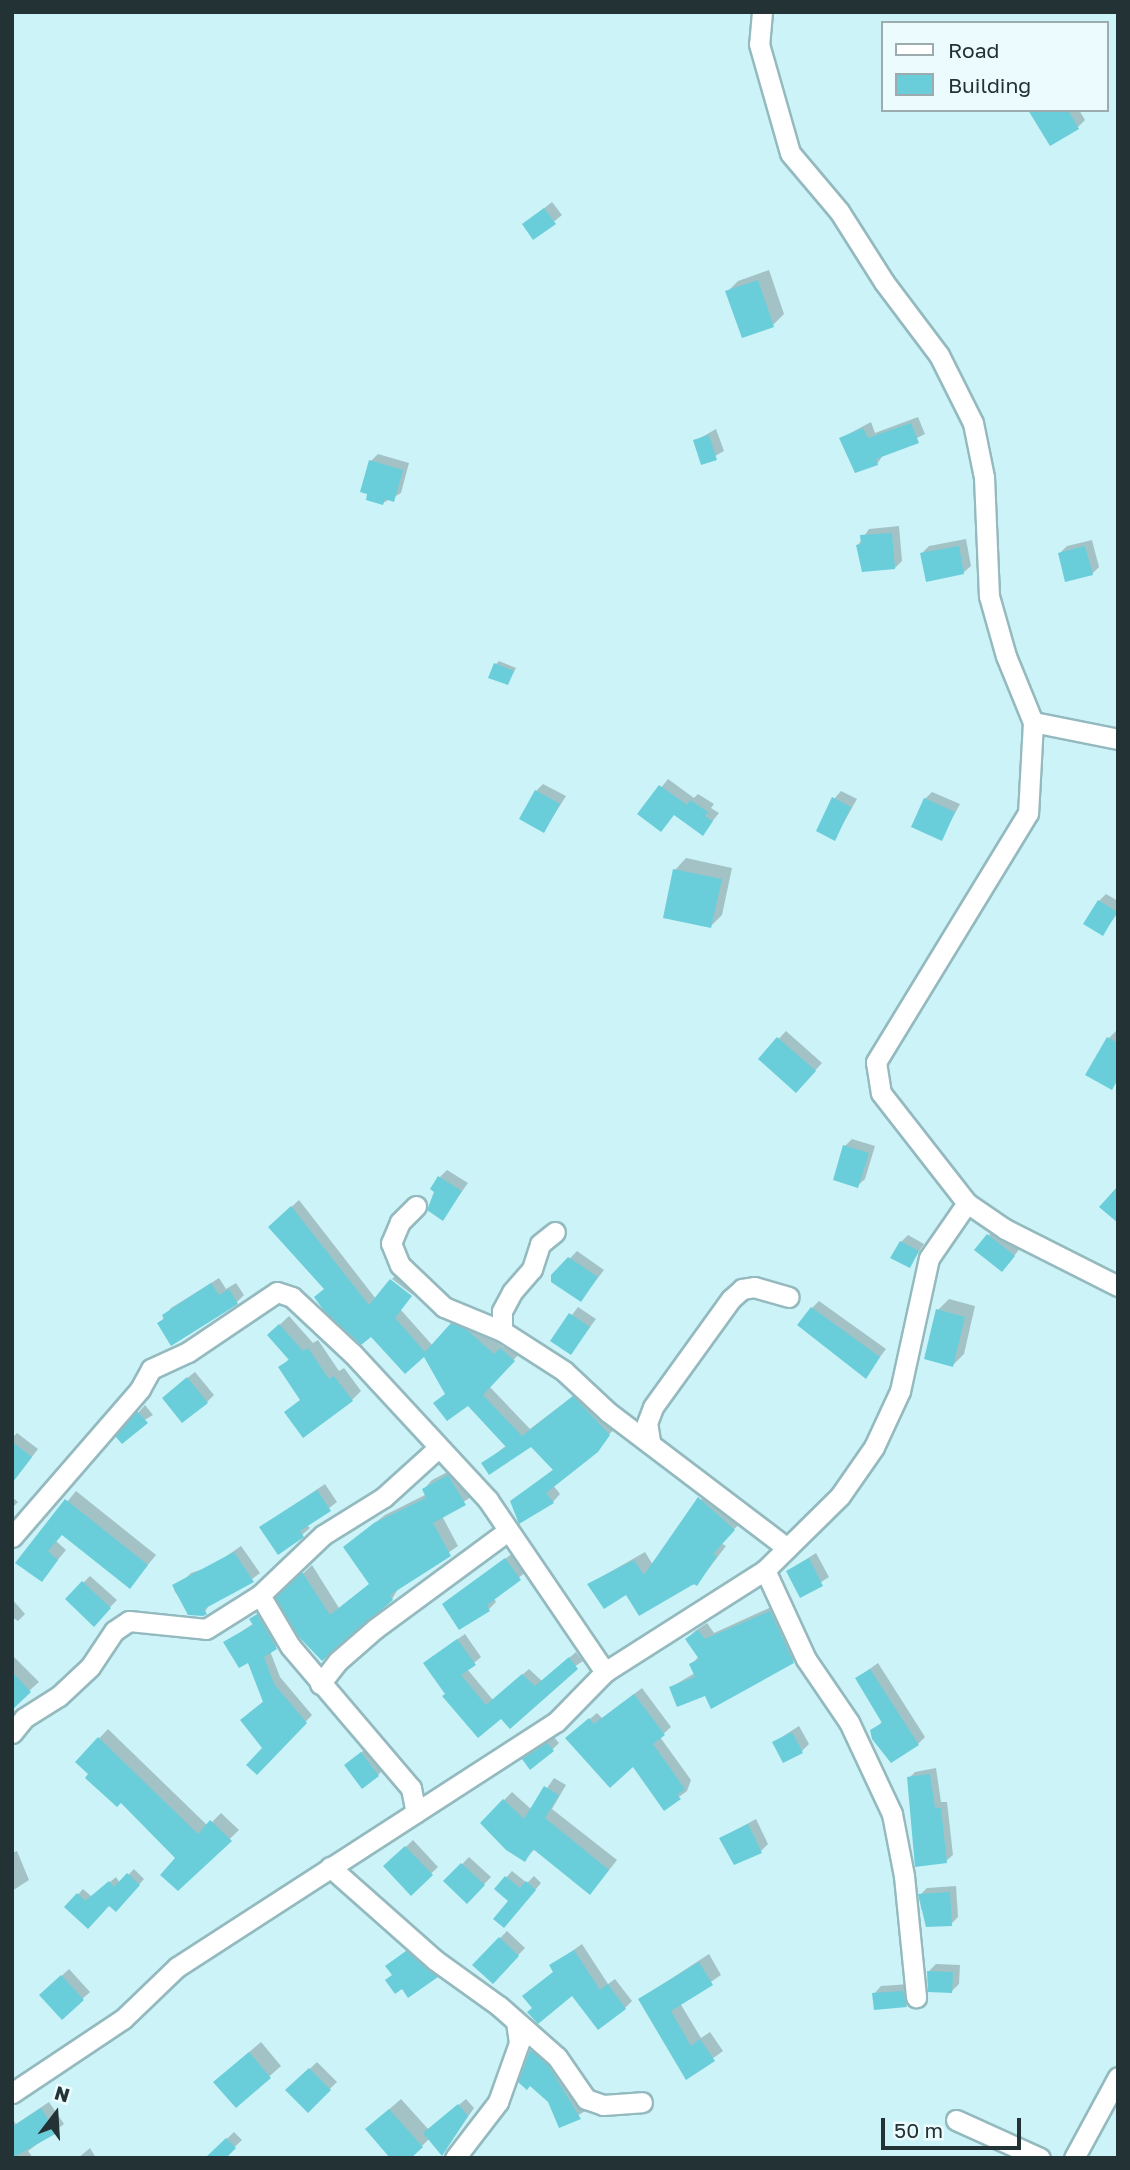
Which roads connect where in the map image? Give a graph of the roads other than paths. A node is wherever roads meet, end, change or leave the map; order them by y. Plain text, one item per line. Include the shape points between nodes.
1 (762, 12) edge
2 (1033, 722) junction
3 (1118, 739) edge
4 (967, 1203) junction
5 (416, 1206) dead end
6 (555, 1232) dead end
7 (1118, 1286) edge
8 (789, 1297) dead end
9 (502, 1331) junction
10 (650, 1441) junction
11 (437, 1449) junction
12 (506, 1532) junction
13 (12, 1537) edge
14 (787, 1548) junction
15 (765, 1570) junction
16 (260, 1595) junction
17 (605, 1672) junction
18 (320, 1684) junction
19 (12, 1733) edge
20 (416, 1813) junction
21 (330, 1867) junction
22 (916, 1997) dead end
23 (516, 2021) junction
24 (1118, 2077) edge
25 (12, 2093) edge
26 (642, 2102) dead end
27 (956, 2120) dead end
28 (455, 2158) edge
29 (1040, 2158) edge
30 (1073, 2158) edge

1 - 2 street via 759,44 790,153 839,211 884,282 939,355 973,424 984,477 989,596 1006,656
2 - 3 street
2 - 4 street via 1028,813 876,1062 881,1093
4 - 7 street via 1005,1229
4 - 14 street via 929,1258 900,1391 874,1447 840,1496
5 - 9 street via 400,1223 391,1243 400,1265 444,1307
6 - 9 street via 540,1244 532,1269 512,1292 502,1311
8 - 10 street via 754,1287 742,1289 732,1299 653,1407 647,1423
9 - 10 street via 564,1371 608,1412
10 - 14 street
11 - 12 street via 488,1500
11 - 13 street via 353,1354 292,1297 277,1292 188,1352 151,1369 140,1390
11 - 16 street via 384,1497 323,1535
12 - 17 street
12 - 18 street via 376,1628 338,1661
14 - 15 street
15 - 17 street
15 - 22 street via 806,1659 849,1723 892,1814 905,1876
16 - 18 street via 290,1646
16 - 19 street via 206,1629 129,1621 114,1632 90,1667 59,1696 24,1718
17 - 20 street via 556,1722
18 - 20 street via 375,1741 411,1788
20 - 21 street
21 - 23 street via 435,1960
21 - 25 street via 257,1919 177,1967 123,2019
23 - 26 street via 557,2057 586,2099 603,2105
23 - 28 street via 519,2043 498,2102
24 - 30 street
27 - 29 street

